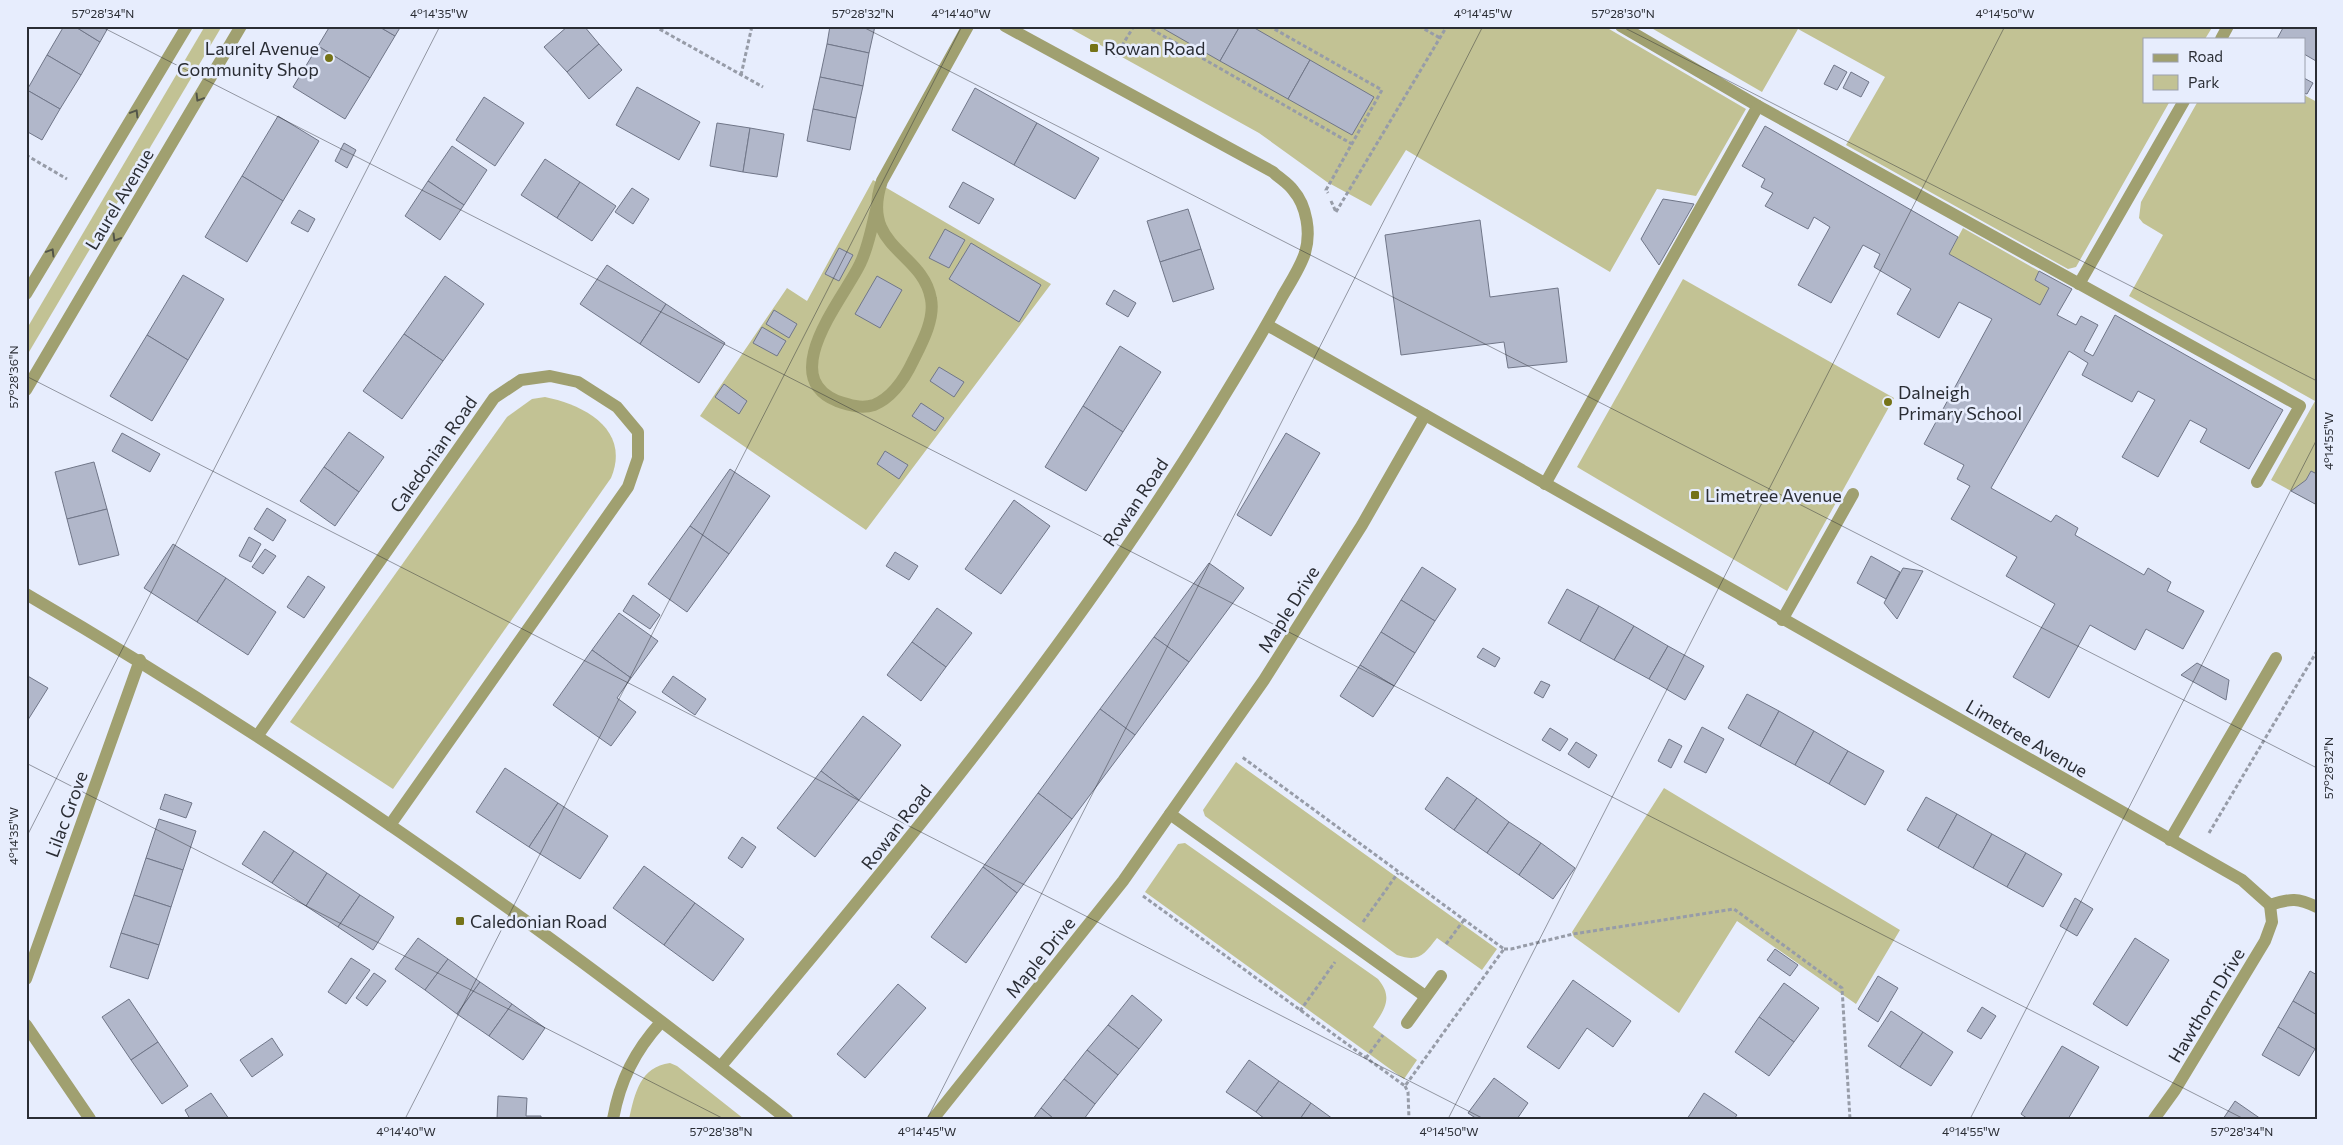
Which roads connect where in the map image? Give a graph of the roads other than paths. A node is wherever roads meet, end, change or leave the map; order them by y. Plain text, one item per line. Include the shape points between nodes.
1 (187, 26) edge
2 (241, 26) edge
3 (968, 26) edge
4 (1005, 26) edge
5 (1621, 26) edge
6 (2228, 26) edge
7 (2222, 38) edge
8 (2183, 102) edge
9 (1758, 106) junction
10 (877, 206) junction
11 (2079, 284) junction
12 (26, 294) edge
13 (1267, 325) junction
14 (26, 390) edge
15 (1425, 415) junction
16 (2257, 482) dead end
17 (1546, 484) junction
18 (1853, 494) dead end
19 (26, 594) edge
20 (1782, 620) junction
21 (2276, 658) dead end
22 (140, 660) junction
23 (258, 735) junction
24 (1170, 814) junction
25 (390, 825) junction
26 (2170, 840) junction
27 (2270, 905) junction
28 (2317, 907) edge
29 (1441, 976) dead end
30 (26, 979) edge
31 (1425, 996) junction
32 (660, 1022) junction
33 (1407, 1023) dead end
34 (26, 1025) edge
35 (721, 1066) junction
36 (90, 1119) edge
37 (613, 1119) edge
38 (787, 1119) edge
39 (933, 1119) edge
40 (2154, 1119) edge

12 -> 1 street, Laurel Avenue
2 -> 14 street, Laurel Avenue
3 - 10 street via 882,181 876,198
4 - 13 street, Rowan Road via 1273,172 1295,191 1308,230 1303,258
5 - 9 street
6 - 7 street
8 - 11 street
9 - 11 street
9 - 17 street
10 - 10 street via 882,232 924,281 931,300 930,319 905,378 892,393 873,405 852,407 832,398 817,385 811,367 821,332 860,264
11 - 16 street via 2300,406
13 - 15 street, Limetree Avenue
13 - 35 street, Rowan Road via 1191,450 1025,689 882,875
15 - 17 street, Limetree Avenue
15 - 24 street, Maple Drive via 1362,525 1264,680
17 - 20 street, Limetree Avenue
18 - 20 street
19 - 22 street
20 - 26 street, Limetree Avenue
21 - 26 street
22 - 23 street
22 - 30 street, Lilac Grove
23 - 25 street
23 - 25 street, Caledonian Road via 494,398 522,380 550,376 578,382 617,407 638,432 638,458 628,487
24 - 31 street
24 - 39 street, Maple Drive via 1123,881
25 - 32 street
26 - 27 street, Limetree Avenue via 2242,880
27 - 28 street via 2300,900
27 - 40 street, Hawthorn Drive via 2272,922 2265,941
29 - 31 street
31 - 33 street
32 - 35 street
32 - 37 street via 627,1068 617,1094
34 - 36 street
35 - 38 street

